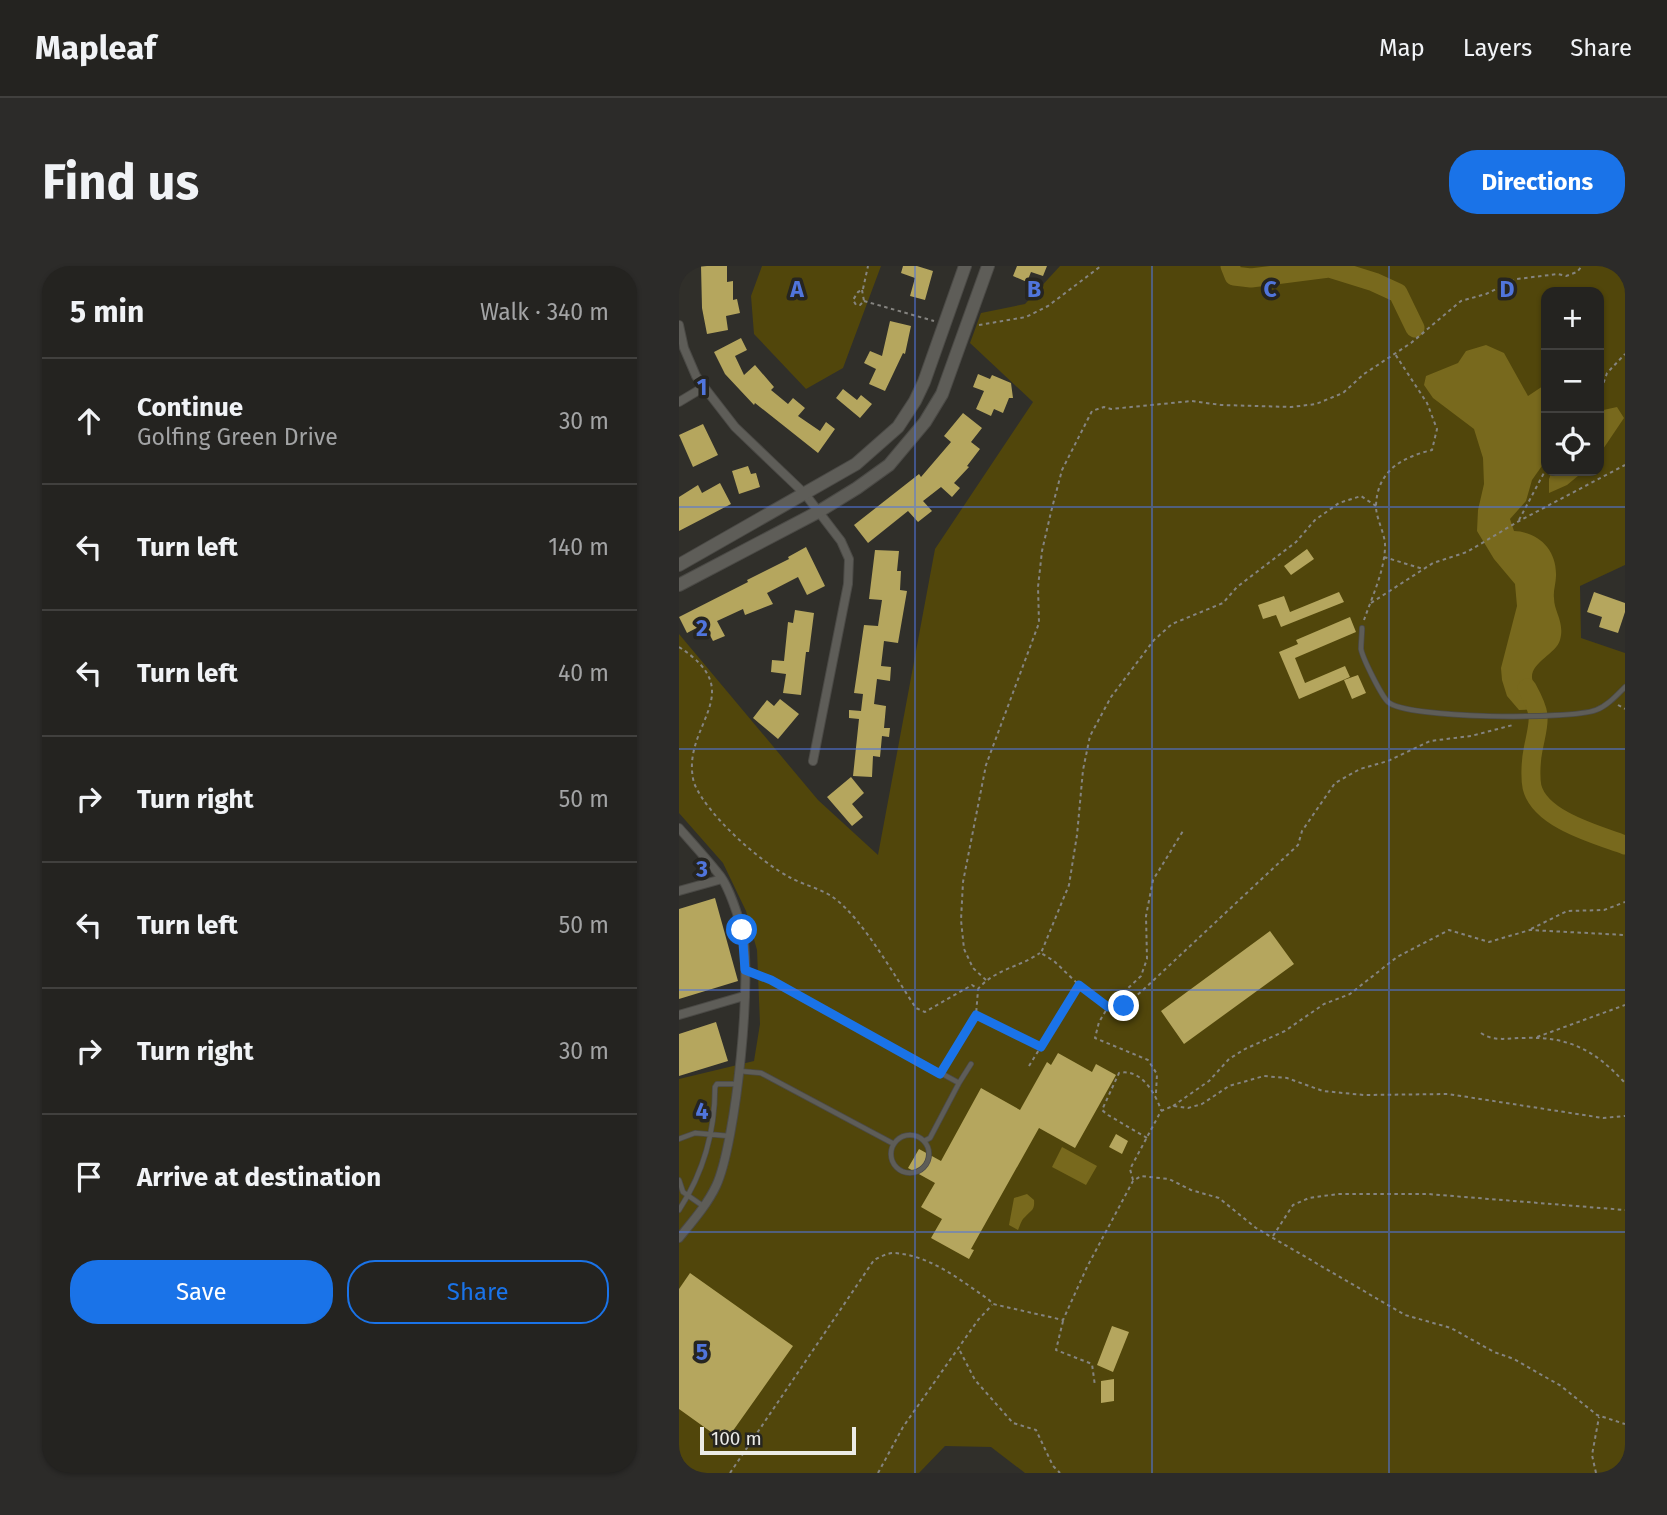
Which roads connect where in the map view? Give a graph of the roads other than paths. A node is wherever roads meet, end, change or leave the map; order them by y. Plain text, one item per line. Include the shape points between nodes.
1 (965, 266) edge
2 (988, 266) edge
3 (679, 325) edge
4 (942, 330) junction
5 (960, 344) junction
6 (704, 387) junction
7 (679, 402) edge
8 (805, 494) junction
9 (818, 512) junction
10 (679, 565) edge
11 (679, 585) edge
12 (1362, 628) road end
13 (1625, 687) edge
14 (813, 761) dead end
15 (679, 828) edge
16 (722, 878) junction
17 (679, 891) edge
18 (745, 970) junction
19 (744, 996) junction
20 (679, 1015) edge
21 (971, 1063) dead end
22 (738, 1071) junction
23 (959, 1083) junction
24 (737, 1084) junction
25 (711, 1134) junction
26 (729, 1136) junction
27 (679, 1139) edge
28 (924, 1141) junction
29 (894, 1144) junction
30 (679, 1180) edge
31 (688, 1196) junction
32 (704, 1207) junction
33 (679, 1210) edge
34 (679, 1238) edge

1 - 4 main road
2 - 5 main road
3 - 6 street via 684,348
4 - 5 main road
4 - 8 main road via 915,401 898,427 856,464
5 - 9 main road via 942,394 909,443 888,465
6 - 7 street
6 - 8 street via 735,427
8 - 9 street
8 - 10 main road
9 - 11 main road
9 - 14 street via 841,541 850,572
12 - 13 lane via 1361,651 1388,702 1405,710 1445,715 1594,711
15 - 16 street
16 - 17 street
16 - 18 street via 742,930
18 - 19 street
18 - 23 lane
19 - 20 street
19 - 22 street
21 - 23 lane
22 - 24 street
22 - 29 lane via 761,1073
23 - 28 lane via 930,1138
24 - 25 lane via 715,1087
24 - 26 street
25 - 26 lane
25 - 27 lane
25 - 31 lane via 707,1155
26 - 32 street via 717,1186
28 - 29 lane via 908,1135
28 - 29 lane via 929,1152 926,1164 909,1173 893,1163
30 - 31 lane
31 - 32 lane
31 - 33 lane
32 - 34 street

